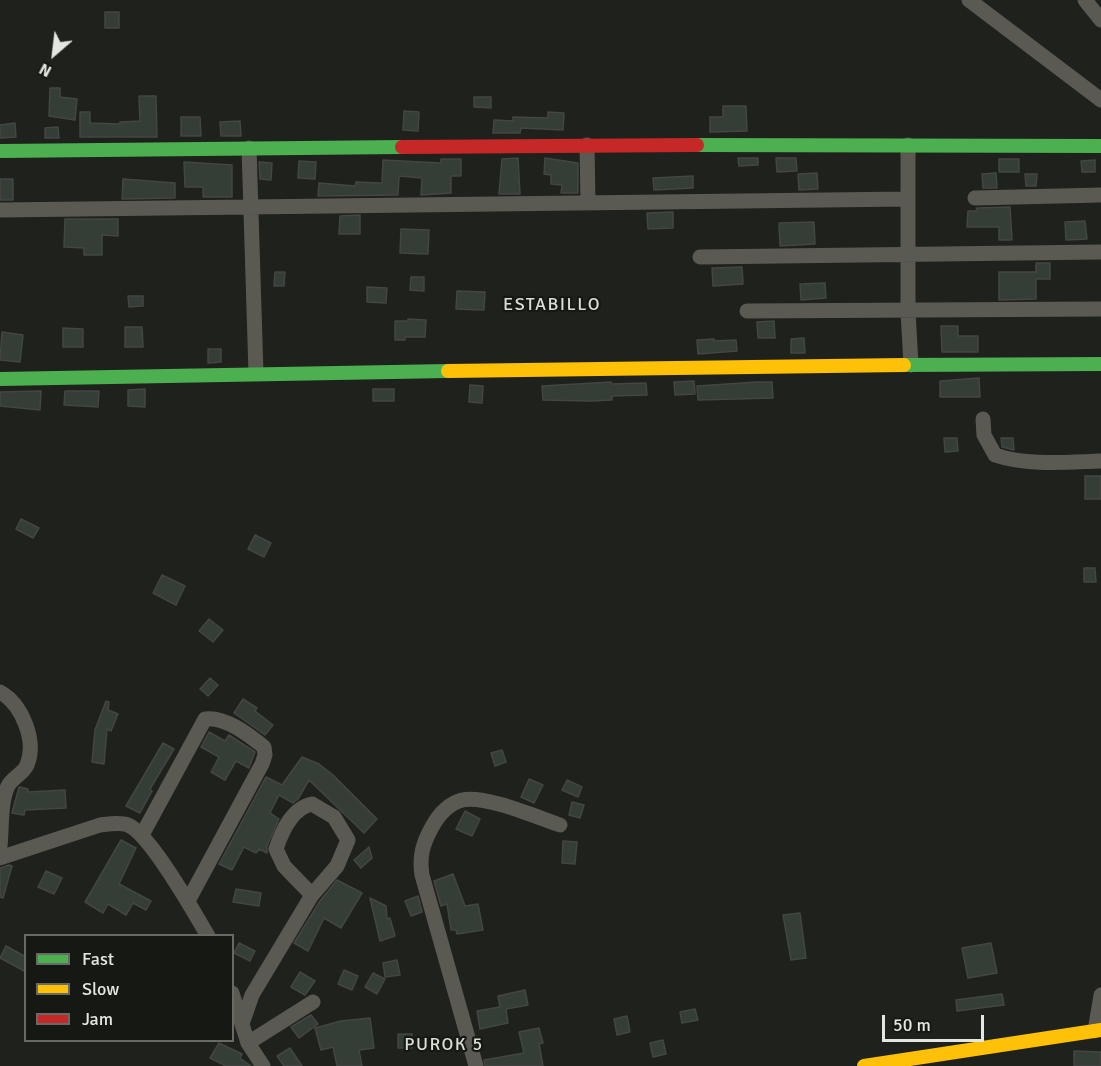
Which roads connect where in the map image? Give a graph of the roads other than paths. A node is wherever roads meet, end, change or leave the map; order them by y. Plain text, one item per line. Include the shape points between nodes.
1 (969, 0) edge
2 (1085, 0) edge
3 (1101, 20) edge
4 (1101, 100) edge
5 (587, 145) junction
6 (908, 145) junction
7 (1101, 146) edge
8 (249, 148) junction
9 (0, 151) edge
10 (1101, 195) edge
11 (975, 198) dead end
12 (907, 200) junction
13 (588, 203) junction
14 (249, 208) junction
15 (0, 210) edge
16 (1101, 252) edge
17 (910, 254) junction
18 (700, 257) dead end
19 (1101, 309) edge
20 (747, 311) dead end
21 (908, 311) junction
22 (1101, 364) edge
23 (911, 365) junction
24 (256, 373) junction
25 (0, 379) edge
26 (983, 419) dead end
27 (1101, 461) edge
28 (0, 692) edge
29 (560, 825) dead end
30 (142, 835) junction
31 (0, 846) edge
32 (0, 858) edge
33 (312, 895) junction
34 (188, 902) junction
35 (207, 934) edge
36 (1101, 995) edge
37 (234, 998) edge
38 (313, 1002) dead end
39 (243, 1021) junction
40 (1098, 1031) edge
41 (248, 1043) junction
42 (263, 1066) edge
43 (476, 1066) edge
44 (864, 1066) edge

1 - 4 street
2 - 3 street
5 - 6 street
5 - 8 street
5 - 13 street
6 - 7 street
6 - 12 street
8 - 9 street
8 - 14 street
10 - 11 street
12 - 13 street
12 - 17 street
13 - 14 street
14 - 15 street
14 - 24 street
16 - 17 street
17 - 18 street
17 - 21 street
19 - 21 street
20 - 21 street
21 - 23 street
22 - 23 street
23 - 24 street
24 - 25 street
26 - 27 street via 984,435 995,455 1029,461
28 - 31 street via 18,708 27,729 29,750 27,765 8,786
29 - 43 street via 486,802 465,800 451,804 439,815 422,847 422,874
30 - 32 street via 129,825 100,825
30 - 34 street
30 - 34 street via 205,719 223,722 264,747 261,764
33 - 33 street via 284,866 276,849 296,812 312,804 334,817 348,840 337,866
33 - 39 street via 256,987
34 - 35 street
36 - 40 street
37 - 39 street
38 - 41 street
39 - 41 street
40 - 44 street
41 - 42 street

